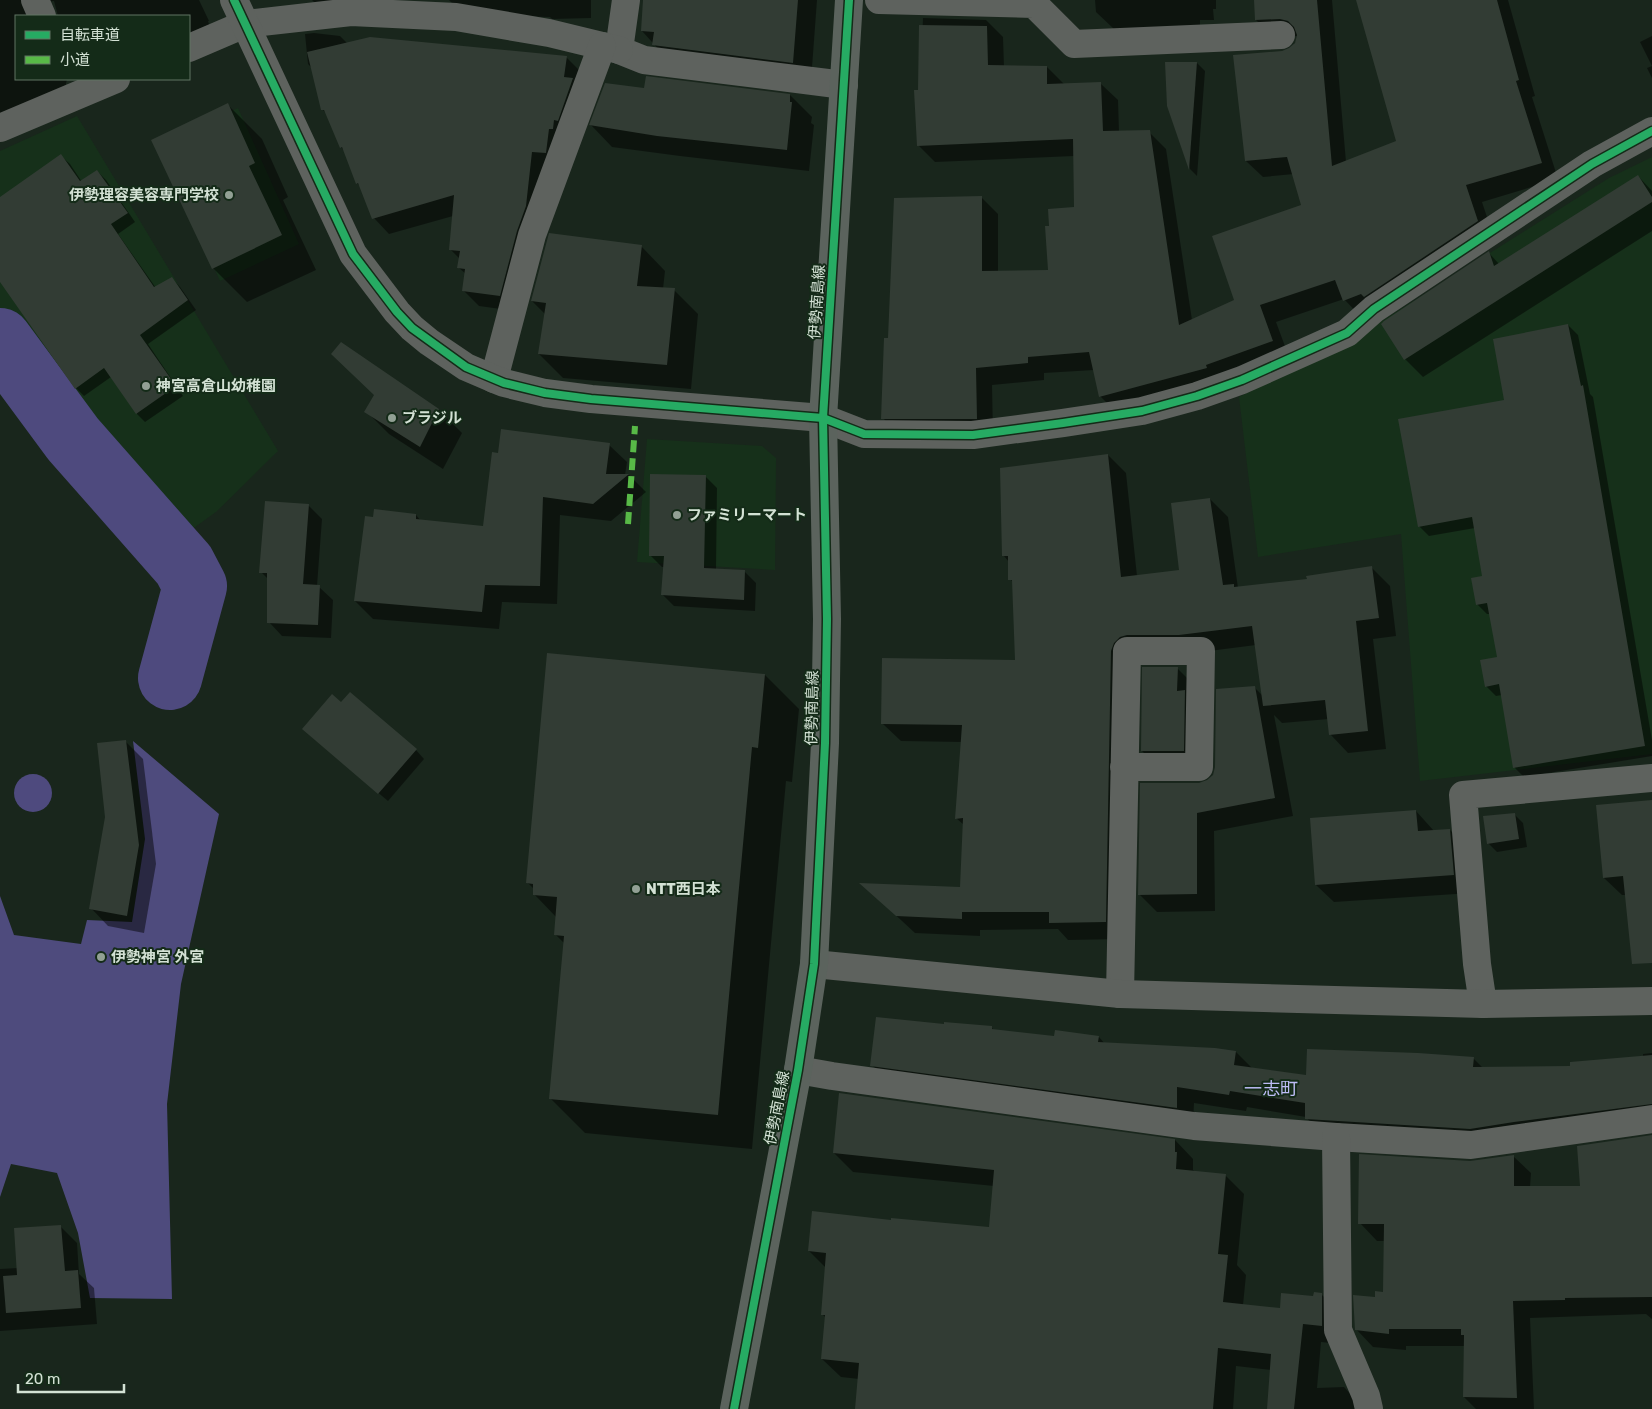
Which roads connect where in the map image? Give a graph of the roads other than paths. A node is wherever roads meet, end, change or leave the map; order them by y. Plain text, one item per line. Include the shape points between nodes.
1 (35, 0) edge
2 (626, 0) edge
3 (849, 0) edge
4 (879, 0) edge
5 (239, 12) edge
6 (42, 15) edge
7 (1281, 35) dead end
8 (190, 47) edge
9 (610, 48) junction
10 (111, 80) edge
11 (844, 85) junction
12 (73, 87) edge
13 (0, 128) edge
14 (1652, 131) edge
15 (494, 379) junction
16 (823, 418) junction
17 (1124, 767) junction
18 (1652, 778) edge
19 (814, 964) junction
20 (1120, 994) junction
21 (1652, 1001) edge
22 (1483, 1004) junction
23 (798, 1070) junction
24 (1652, 1119) edge
25 (1336, 1137) junction
26 (734, 1409) edge
27 (1369, 1409) edge

1 - 6 street
2 - 9 street
3 - 11 main road, 伊勢南島線
4 - 7 street via 1034,4 1074,44
5 - 8 street
5 - 9 street via 351,12 456,17 549,33
5 - 15 street via 352,254 412,328 466,367
9 - 11 street via 644,60
9 - 15 street via 532,235
10 - 12 street
11 - 16 main road, 伊勢南島線
12 - 13 street
14 - 16 street via 1592,164 1454,255 1374,309 1347,334 1197,396 1142,411 973,435 864,434
15 - 16 street via 545,392 592,399
16 - 19 main road, 伊勢南島線 via 827,628
17 - 17 street via 1127,650 1201,651 1199,767
17 - 20 street
18 - 22 street via 1463,794
19 - 20 street
19 - 23 main road, 伊勢南島線
20 - 22 street
21 - 22 street
23 - 25 street via 1194,1126
23 - 26 main road, 伊勢南島線
24 - 25 street via 1471,1145
25 - 27 street via 1338,1330

